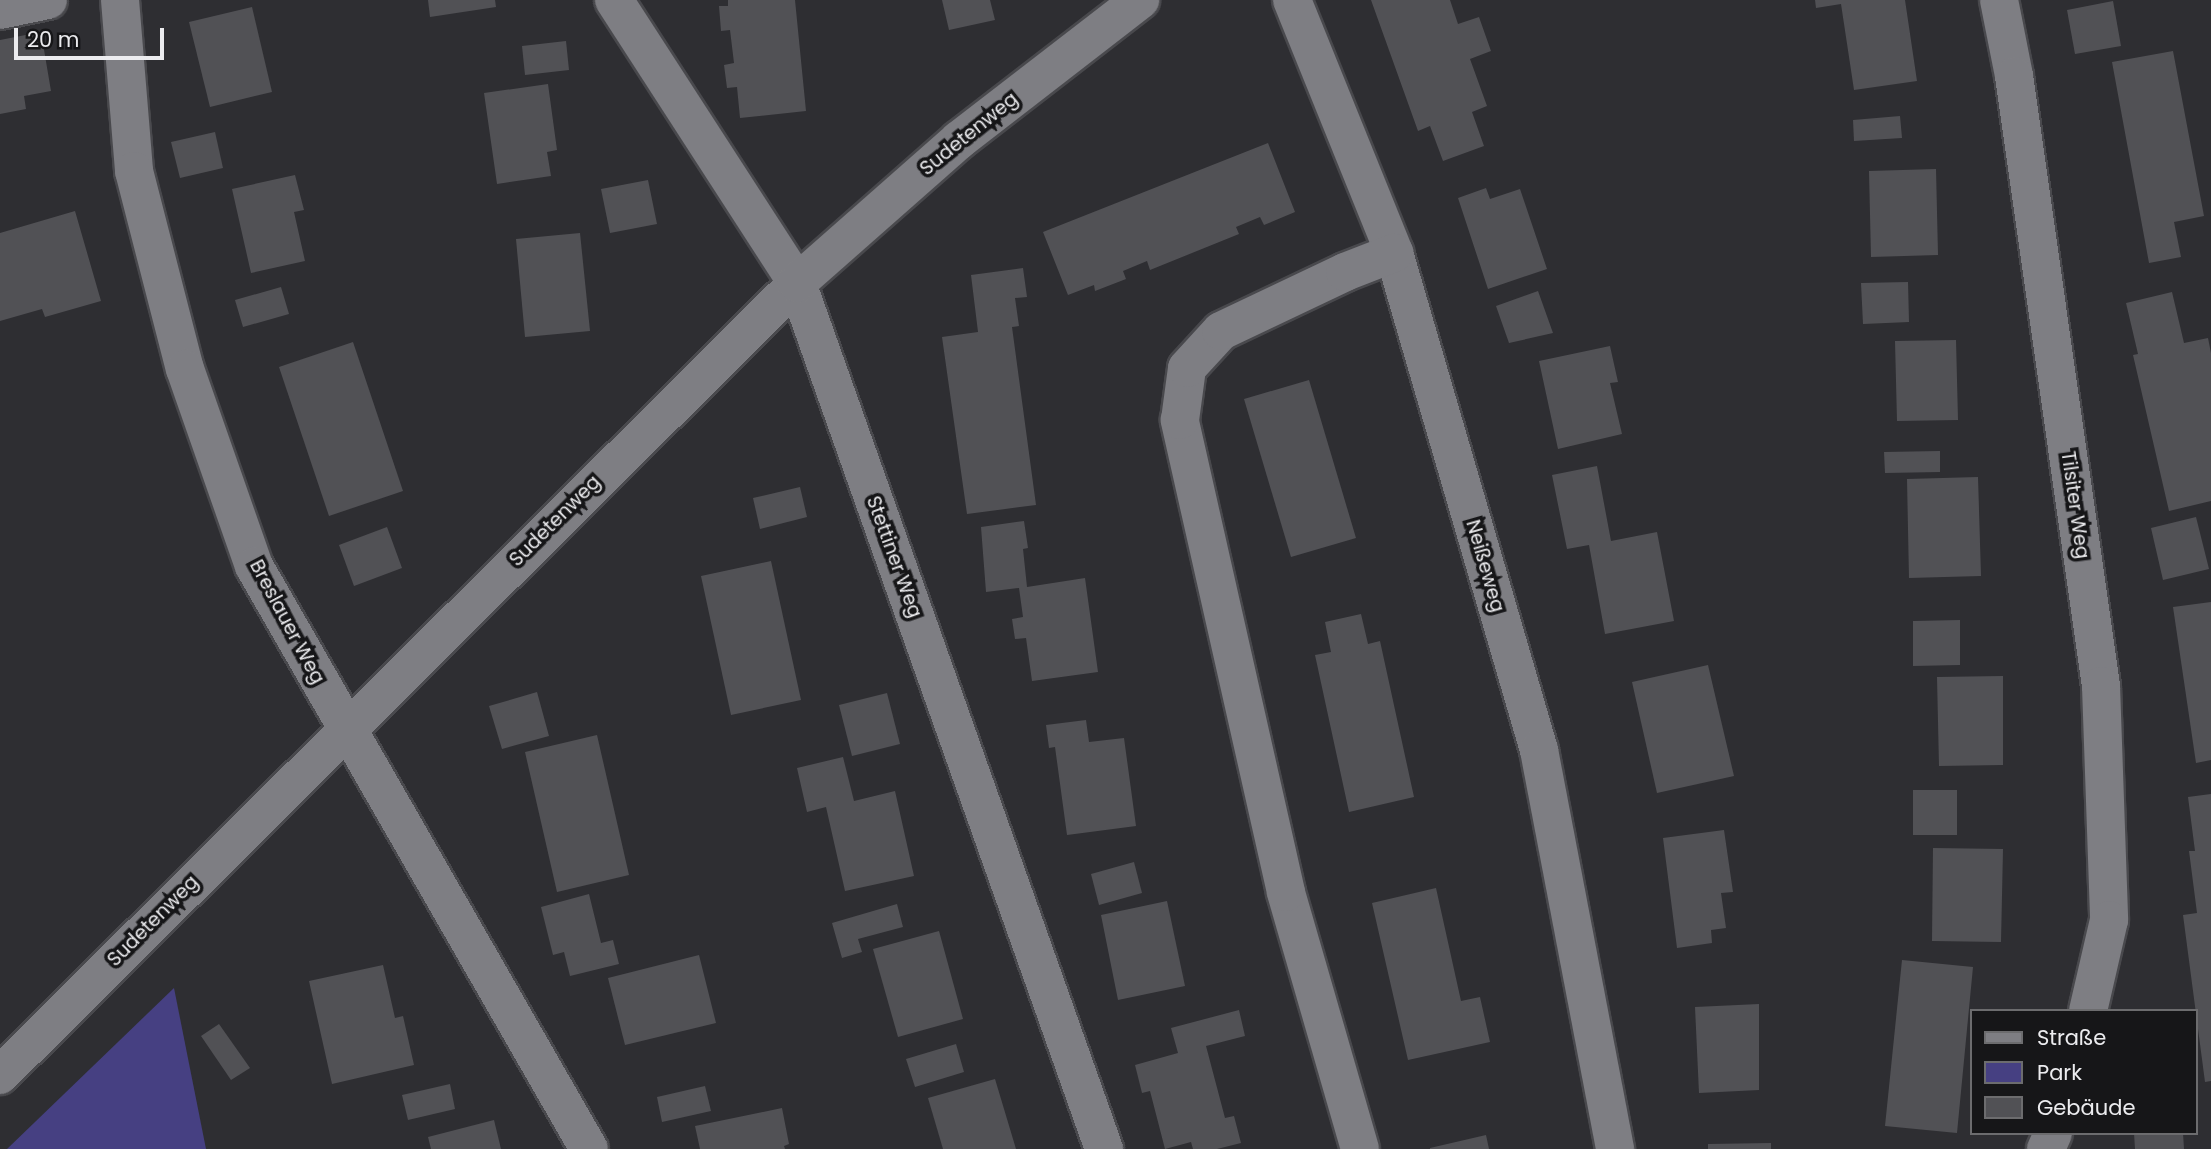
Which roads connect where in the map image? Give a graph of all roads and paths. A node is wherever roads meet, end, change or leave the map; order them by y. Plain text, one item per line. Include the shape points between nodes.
1 (48, 0) edge
2 (120, 0) edge
3 (614, 0) edge
4 (1140, 0) edge
5 (1292, 0) edge
6 (2000, 0) edge
7 (0, 10) edge
8 (1394, 253) junction
9 (797, 283) junction
10 (345, 729) junction
11 (2088, 1009) edge
12 (0, 1075) edge
13 (589, 1149) edge
14 (1104, 1149) edge
15 (1360, 1149) edge
16 (1615, 1149) edge

1 - 7 street
2 - 10 street, Breslauer Weg via 134,172 184,369 254,566
3 - 9 street, Stettiner Weg
4 - 9 street, Sudetenweg via 959,140
5 - 8 street, Neißeweg
6 - 11 street, Tilsiter Weg via 2101,686 2109,920
8 - 15 street via 1221,331 1187,368 1180,420 1286,892
8 - 16 street, Neißeweg via 1539,750
9 - 10 street, Sudetenweg
9 - 14 street, Stettiner Weg
10 - 12 street, Sudetenweg
10 - 13 street, Breslauer Weg

